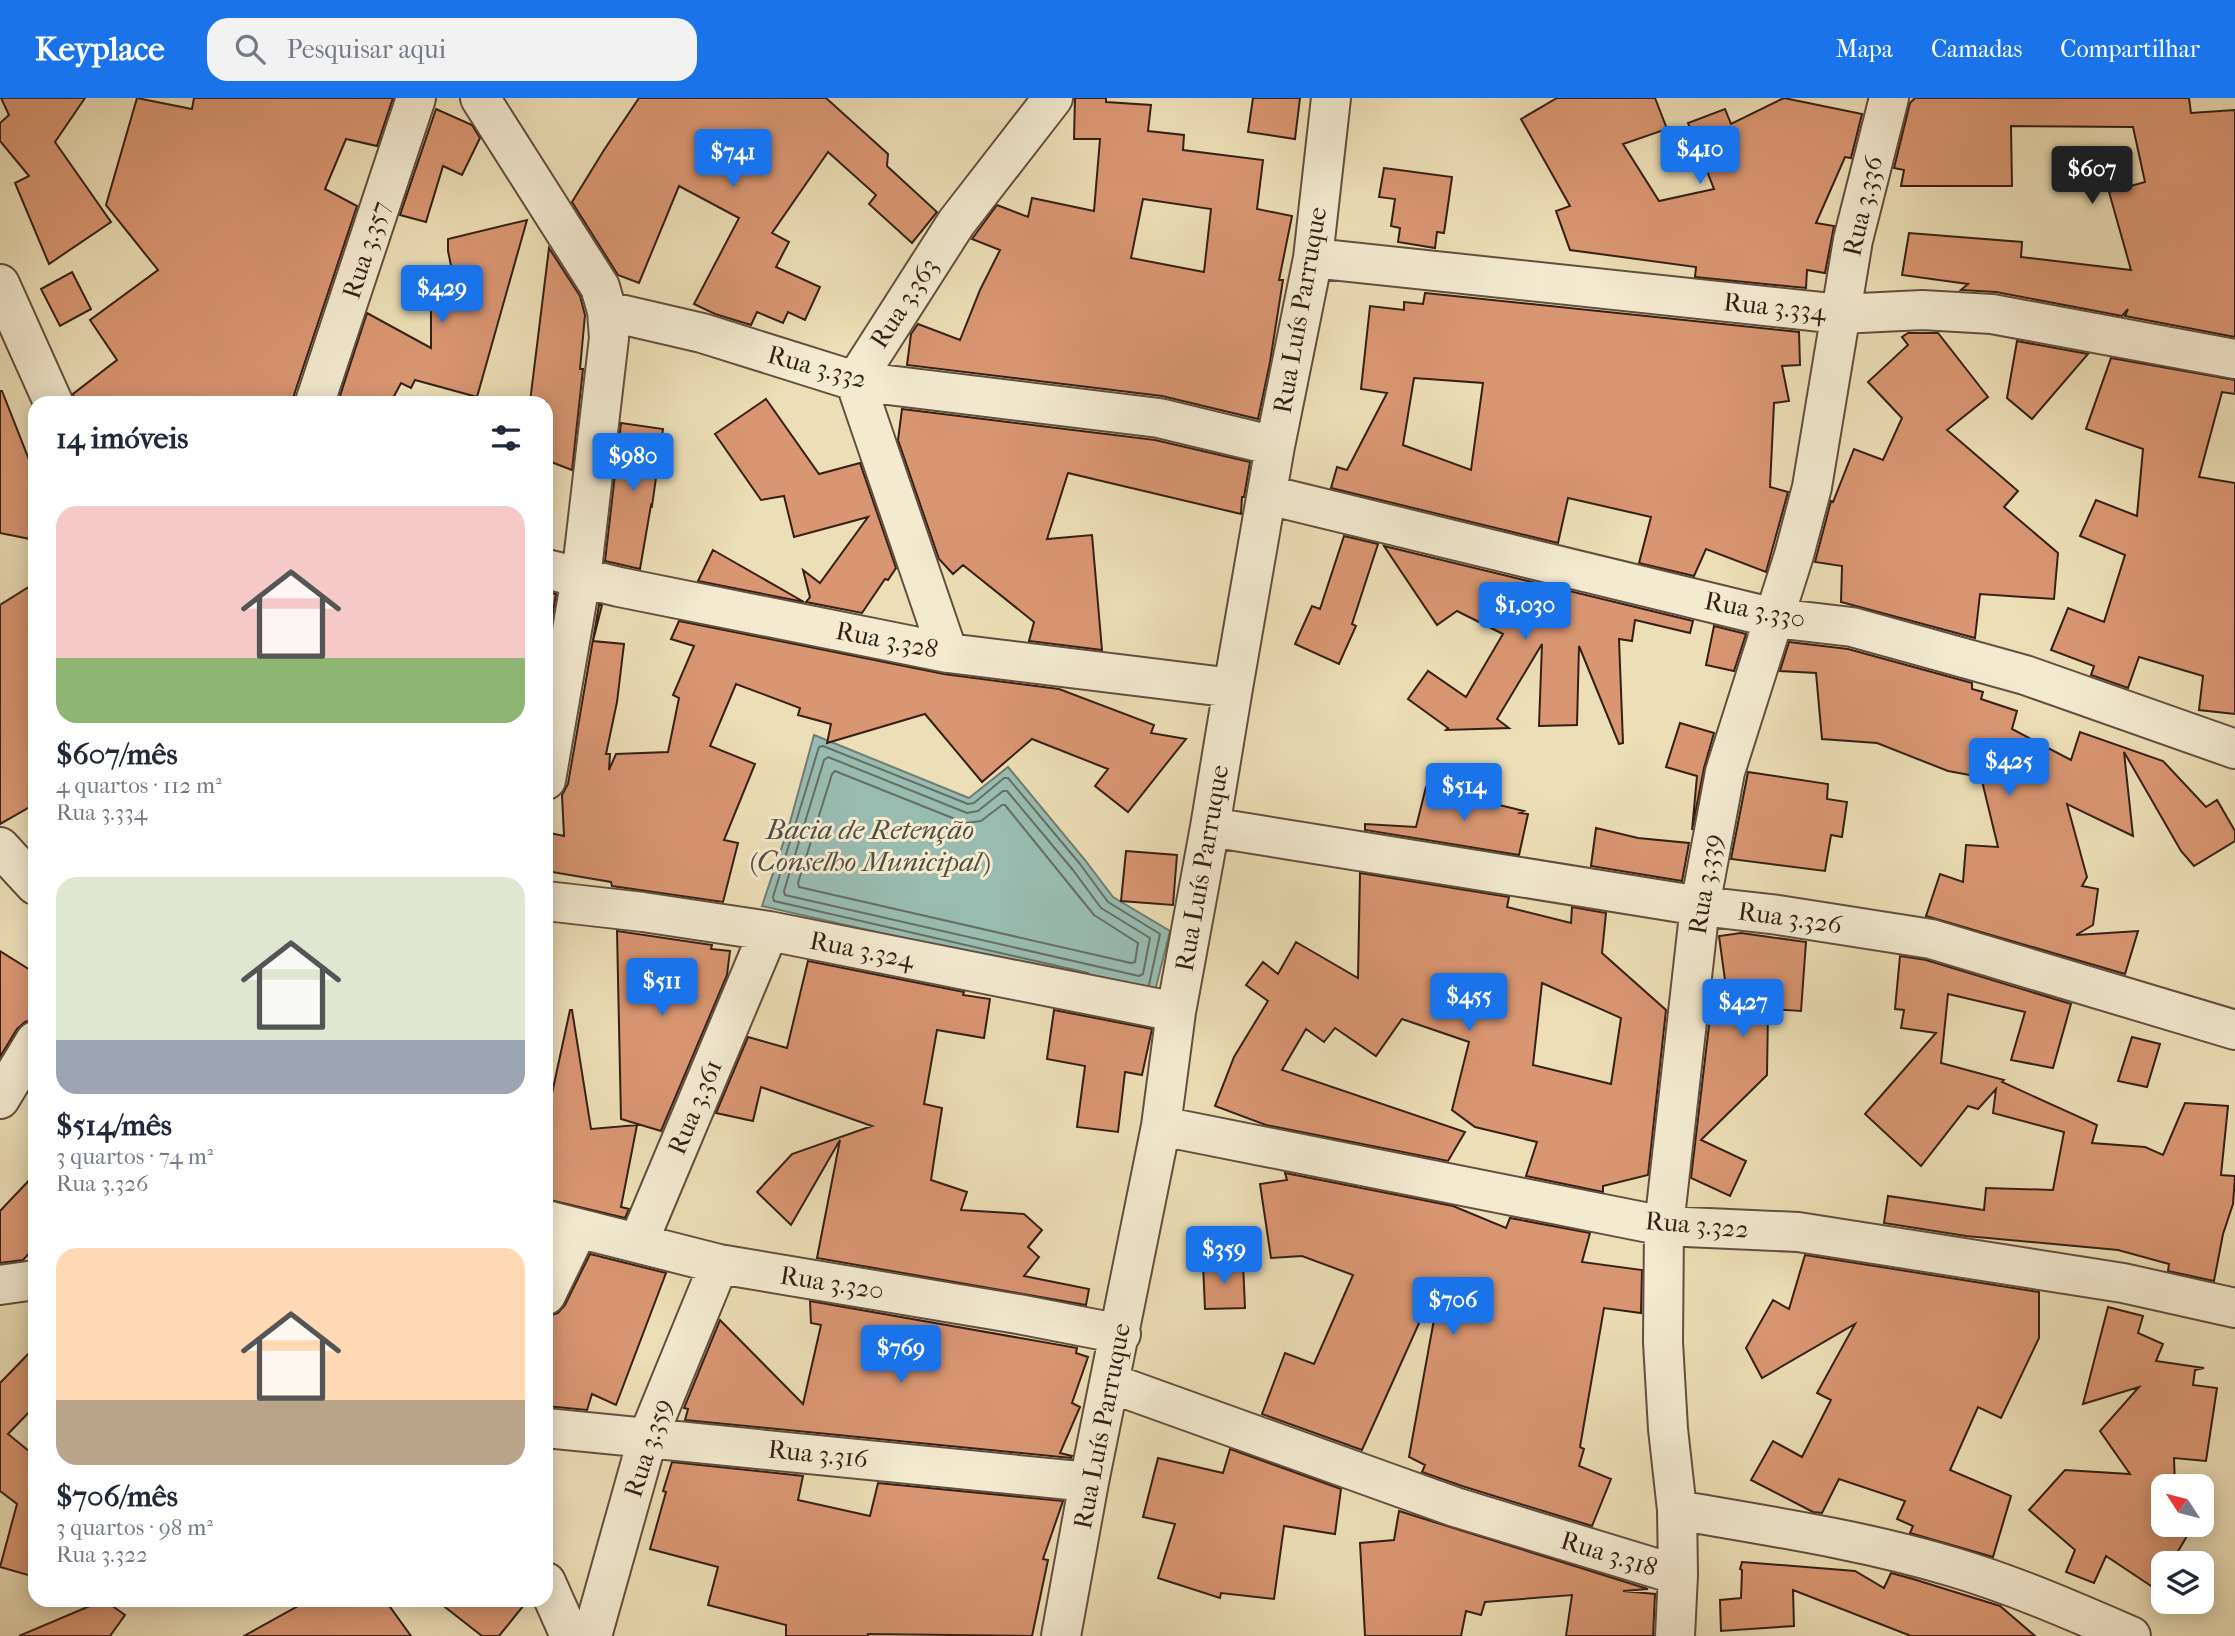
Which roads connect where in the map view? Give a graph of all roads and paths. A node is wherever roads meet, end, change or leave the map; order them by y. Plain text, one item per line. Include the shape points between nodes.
1 (416, 98) edge
2 (480, 98) edge
3 (1053, 98) edge
4 (1331, 98) edge
5 (1889, 98) edge
6 (1313, 258) junction
7 (0, 284) edge
8 (607, 311) junction
9 (1840, 314) junction
10 (2235, 359) edge
11 (855, 381) junction
12 (50, 396) edge
13 (317, 396) edge
14 (1275, 446) junction
15 (1268, 495) junction
16 (563, 573) edge
17 (1774, 618) junction
18 (948, 653) junction
19 (1233, 688) junction
20 (553, 695) edge
21 (2235, 749) edge
22 (1210, 827) junction
23 (0, 847) edge
24 (28, 877) edge
25 (553, 902) edge
26 (1700, 906) junction
27 (769, 932) junction
28 (1176, 1012) junction
29 (2235, 1030) edge
30 (28, 1053) edge
31 (0, 1099) edge
32 (1161, 1126) junction
33 (562, 1225) edge
34 (1664, 1226) junction
35 (638, 1243) junction
36 (553, 1264) edge
37 (719, 1264) junction
38 (28, 1281) edge
39 (0, 1285) edge
40 (2235, 1308) edge
41 (1121, 1334) junction
42 (1110, 1383) junction
43 (553, 1430) edge
44 (648, 1437) junction
45 (1090, 1482) junction
46 (1677, 1510) junction
47 (1678, 1574) junction
48 (553, 1598) edge
49 (570, 1636) edge
50 (592, 1636) edge
51 (1061, 1636) edge
52 (1675, 1636) edge
53 (2131, 1636) edge

1 - 13 street, Rua 3.357
2 - 8 street via 600,287
3 - 11 street, Rua 3.363 via 956,223
4 - 6 street, Rua Luís Parruque
5 - 9 street, Rua 3.336 via 1853,240
6 - 9 street, Rua 3.334
6 - 14 street, Rua Luís Parruque
7 - 12 street
8 - 11 street, Rua 3.332 via 702,333
8 - 16 street via 609,338
9 - 10 street, Rua 3.334 via 1922,310 1992,314
9 - 17 street, Rua 3.339 via 1812,487
11 - 14 street, Rua 3.332 via 1159,418
11 - 18 street
14 - 15 street, Rua Luís Parruque
15 - 17 street, Rua 3.330
15 - 19 street, Rua Luís Parruque
16 - 18 street, Rua 3.328
16 - 20 street
17 - 21 street, Rua 3.330 via 1852,627 2025,675
17 - 26 street, Rua 3.339 via 1725,772
18 - 19 street, Rua 3.328
19 - 22 street, Rua Luís Parruque
22 - 26 street, Rua 3.326
22 - 28 street, Rua Luís Parruque
23 - 24 street
25 - 27 street, Rua 3.324
26 - 29 street, Rua 3.326 via 1931,939
26 - 34 street, Rua 3.339
27 - 28 street, Rua 3.324
27 - 35 street, Rua 3.361
28 - 32 street, Rua Luís Parruque
30 - 31 street
32 - 34 street, Rua 3.322
32 - 41 street, Rua Luís Parruque
33 - 35 street, Rua 3.320
33 - 36 street
34 - 40 street, Rua 3.322 via 1798,1232 2123,1283
34 - 46 street, Rua 3.339 via 1663,1342
35 - 37 street, Rua 3.320
37 - 41 street, Rua 3.320
37 - 44 street, Rua 3.359
38 - 39 street
41 - 42 street, Rua Luís Parruque
42 - 45 street, Rua Luís Parruque
42 - 47 street, Rua 3.318 via 1455,1507
43 - 44 street, Rua 3.316
44 - 45 street, Rua 3.316
44 - 50 street, Rua 3.359
45 - 51 street, Rua Luís Parruque
46 - 47 street, Rua 3.318
46 - 53 street via 1858,1542 1954,1567
47 - 52 street
48 - 49 street

